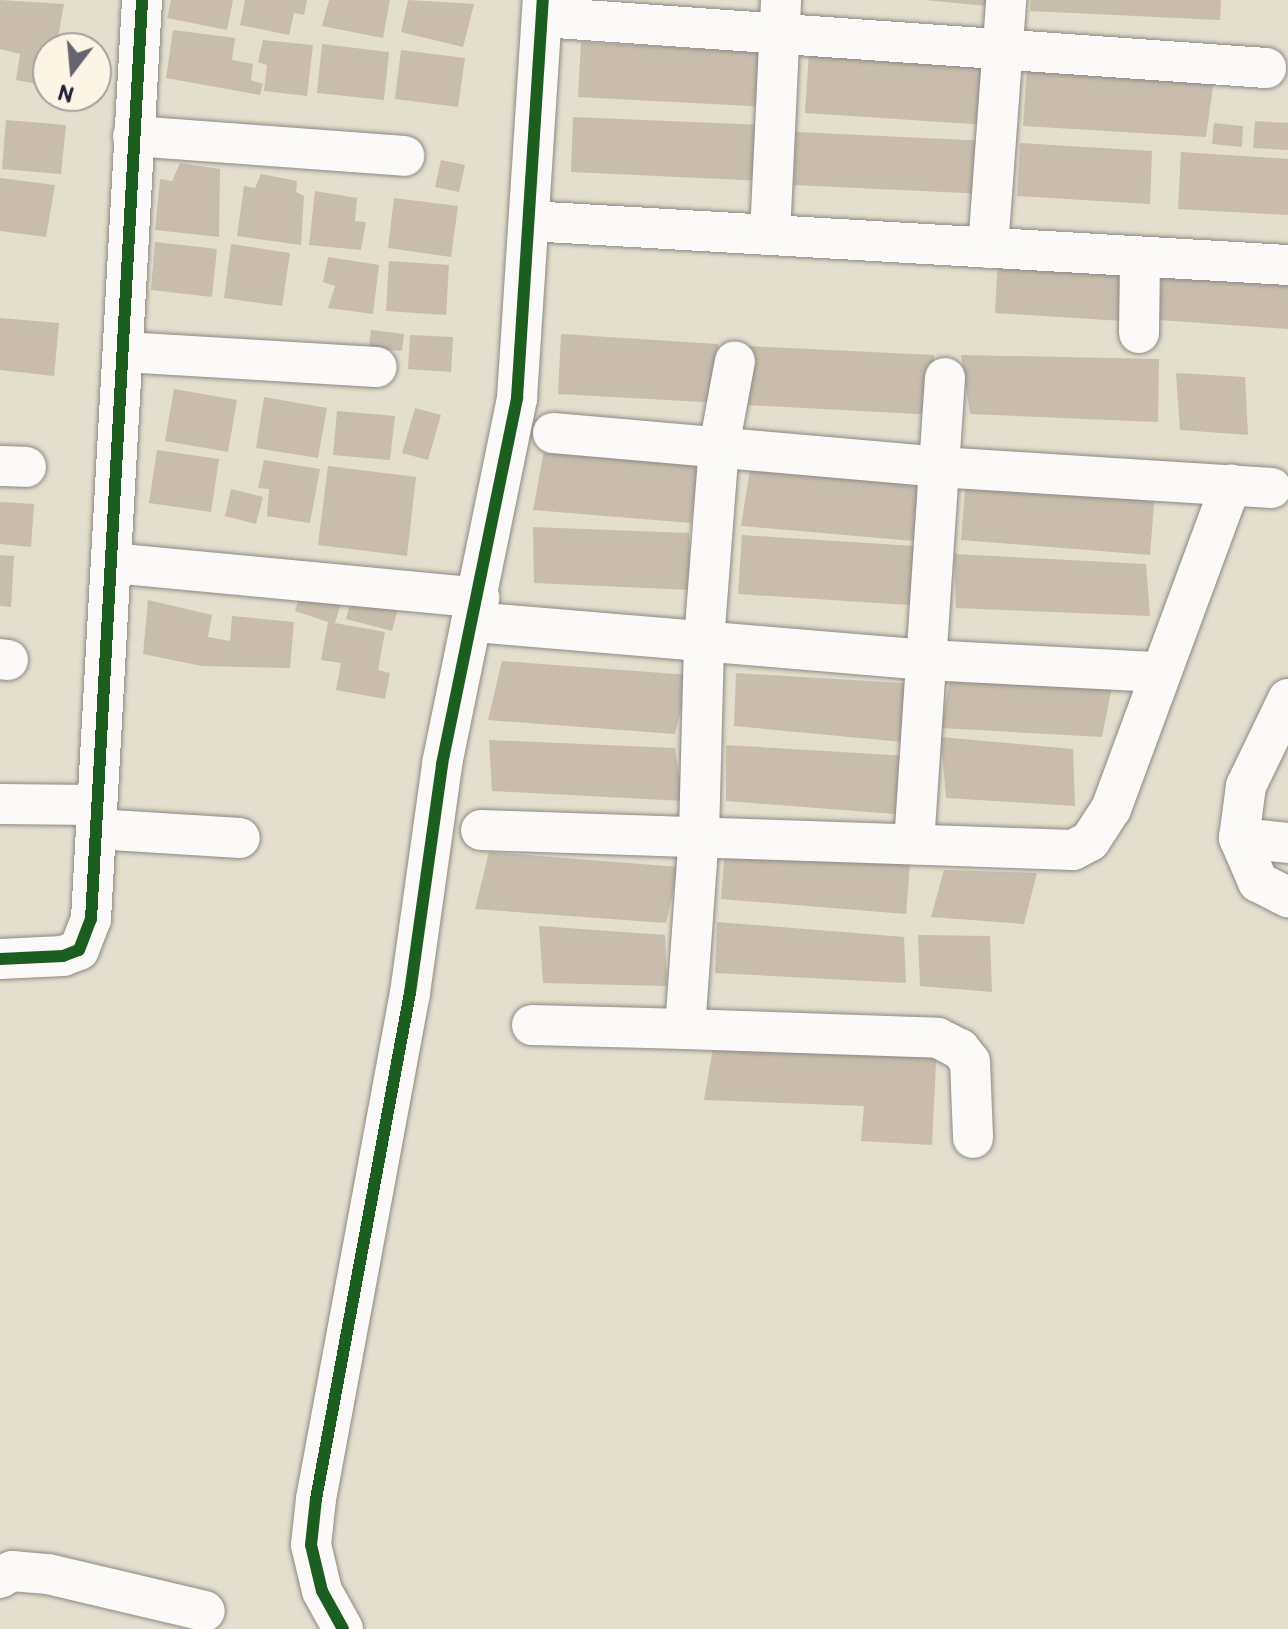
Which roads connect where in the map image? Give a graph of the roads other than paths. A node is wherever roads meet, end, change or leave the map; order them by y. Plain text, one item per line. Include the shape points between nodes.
1 (142, 0) edge
2 (1006, 0) edge
3 (542, 8) edge
4 (780, 17) edge
5 (1003, 49) junction
6 (1266, 68) dead end
7 (133, 136) junction
8 (404, 156) dead end
9 (529, 221) junction
10 (770, 235) junction
11 (988, 248) junction
12 (1140, 257) junction
13 (1288, 265) edge
14 (1139, 333) dead end
15 (123, 352) junction
16 (735, 361) dead end
17 (377, 367) dead end
18 (945, 378) dead end
19 (553, 433) dead end
20 (719, 447) junction
21 (939, 467) junction
22 (1231, 485) junction
23 (1271, 488) dead end
24 (112, 563) junction
25 (476, 610) junction
26 (704, 641) junction
27 (927, 660) junction
28 (1158, 672) junction
29 (1283, 723) edge
30 (0, 804) edge
31 (96, 817) junction
32 (481, 830) dead end
33 (699, 835) junction
34 (240, 838) dead end
35 (1239, 838) junction
36 (1288, 843) edge
37 (914, 844) junction
38 (1288, 897) edge
39 (0, 959) edge
40 (532, 1025) dead end
41 (685, 1029) junction
42 (973, 1138) dead end
43 (0, 1578) edge
44 (205, 1611) dead end
45 (328, 1624) edge

1 - 7 street
2 - 5 street
3 - 4 street
3 - 9 street
4 - 5 street
4 - 10 street
5 - 6 street
5 - 11 street
7 - 8 street
7 - 15 street
9 - 10 street
9 - 25 street via 517,398
10 - 11 street
11 - 12 street
12 - 13 street
12 - 14 street
15 - 17 street
15 - 24 street
16 - 20 street
18 - 21 street
19 - 20 street
20 - 21 street
20 - 26 street
21 - 22 street
21 - 27 street
22 - 23 street
22 - 28 street
24 - 25 street
24 - 31 street
25 - 26 street
25 - 45 street via 442,764 410,993 316,1499 311,1545
26 - 27 street
26 - 33 street
27 - 28 street
27 - 37 street
28 - 37 street via 1111,809 1090,841 1073,850
29 - 35 street via 1246,786
30 - 31 street
31 - 34 street
31 - 39 street via 91,919 79,950 63,956
32 - 33 street
33 - 37 street
33 - 41 street
35 - 36 street
35 - 38 street via 1258,882
40 - 41 street
41 - 42 street via 938,1038 960,1049 970,1062
43 - 44 street via 12,1571 48,1574

